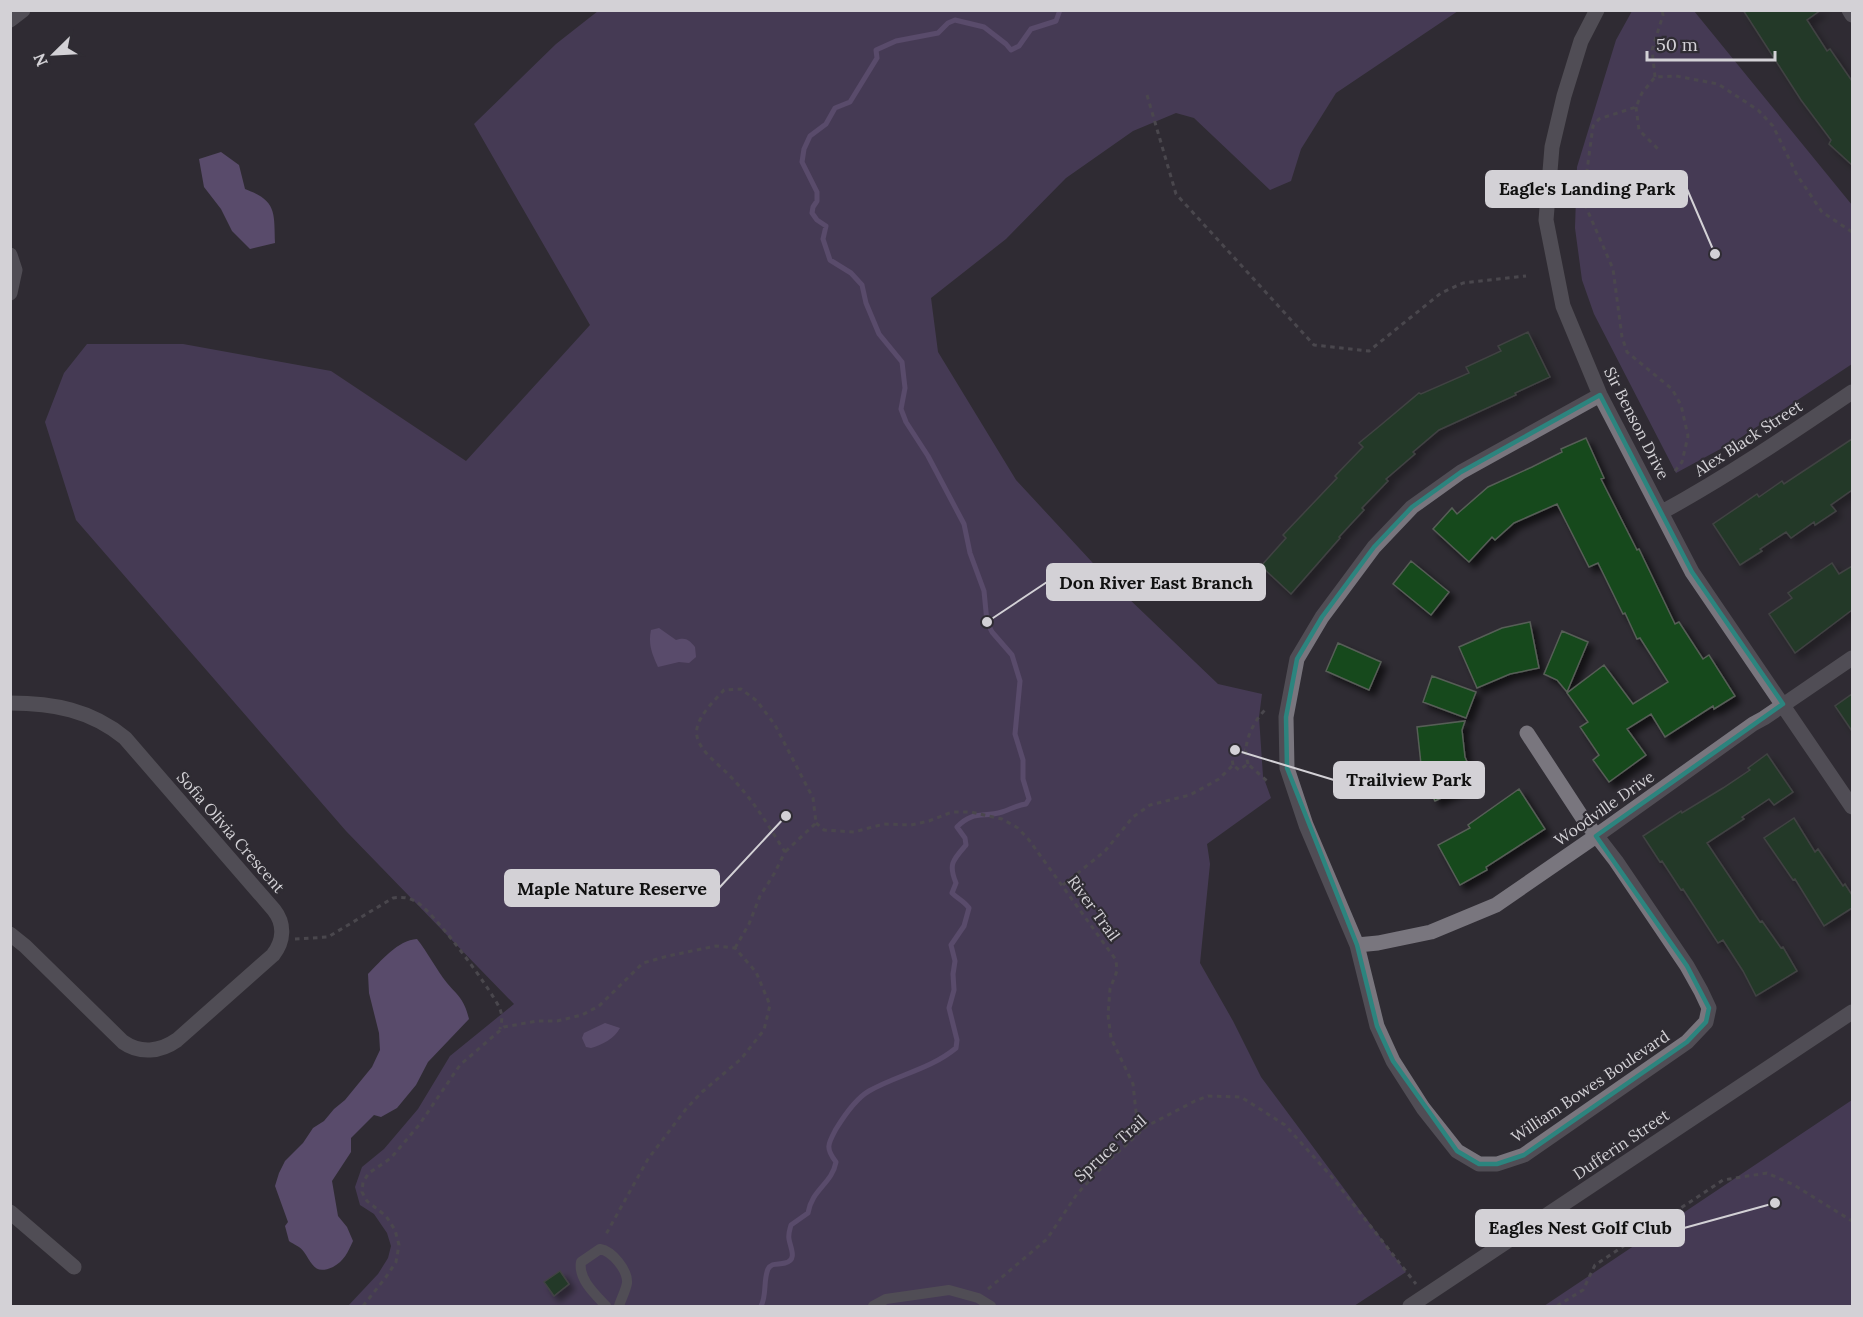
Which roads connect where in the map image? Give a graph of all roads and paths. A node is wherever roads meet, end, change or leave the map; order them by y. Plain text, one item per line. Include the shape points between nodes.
1 (23, 10) edge
2 (1597, 10) edge
3 (1662, 10) edge
4 (1850, 10) edge
5 (1852, 15) edge
6 (10, 20) edge
7 (1655, 77) junction
8 (1148, 95) dead end
9 (1636, 107) junction
10 (1659, 150) dead end
11 (1852, 232) edge
12 (10, 255) edge
13 (1526, 276) dead end
14 (10, 293) edge
15 (1852, 392) edge
16 (1600, 395) junction
17 (1675, 471) dead end
18 (1662, 512) junction
19 (1852, 658) edge
20 (10, 703) edge
21 (1783, 704) junction
22 (1267, 708) dead end
23 (1527, 733) dead end
24 (1245, 750) junction
25 (1248, 764) junction
26 (1233, 765) junction
27 (1270, 783) dead end
28 (1852, 807) edge
29 (816, 823) junction
30 (1596, 836) junction
31 (785, 852) junction
32 (1062, 885) junction
33 (10, 934) edge
34 (281, 939) junction
35 (1357, 945) junction
36 (735, 948) junction
37 (1852, 1012) edge
38 (500, 1031) junction
39 (1144, 1130) junction
40 (10, 1212) edge
41 (1852, 1221) edge
42 (596, 1251) junction
43 (74, 1267) dead end
44 (1426, 1296) junction
45 (978, 1298) junction
46 (363, 1306) edge
47 (606, 1306) edge
48 (619, 1306) edge
49 (873, 1306) edge
50 (991, 1306) edge
51 (1410, 1306) edge
52 (1557, 1306) edge

1 - 6 street
2 - 16 street, Sir Benson Drive via 1581,41 1564,96 1552,147 1546,220 1563,306
3 - 7 path via 1652,50
4 - 5 street
7 - 9 path
7 - 11 path via 1676,76 1718,84 1758,110 1773,126 1797,175 1822,212
8 - 13 path via 1176,194 1314,345 1370,351 1441,293 1463,283
9 - 10 path via 1639,130
9 - 17 path via 1599,119 1593,126 1583,200 1613,269 1627,352 1672,389 1682,405 1688,436 1682,462
12 - 14 street via 15,270
15 - 18 street, Alex Black Street via 1766,450
16 - 18 street, Sir Benson Drive
16 - 35 street, William Bowes Boulevard via 1461,472 1412,507 1374,546 1297,659 1286,717 1287,768 1306,825
18 - 21 street, Sir Benson Drive via 1692,572
19 - 21 street, Woodville Drive
20 - 34 street, Sofia Olivia Crescent via 80,712 102,721 125,738 276,912 282,926
21 - 28 street, Sir Benson Drive
21 - 30 street, Woodville Drive
22 - 24 path via 1254,725
23 - 30 street, William Bowes Boulevard
24 - 25 path
24 - 26 path via 1238,748 1231,753
25 - 26 path via 1239,770
25 - 27 path
26 - 32 path via 1219,779 1190,795 1150,805 1133,817 1105,851
29 - 31 path
29 - 31 path via 813,798 775,725 757,701 741,689 724,690 700,722 698,740 762,814
29 - 32 path, River Trail via 824,830 854,832 884,824 911,825 952,812 1002,819 1029,840
30 - 35 street, Woodville Drive via 1497,905 1431,932
30 - 35 street, William Bowes Boulevard via 1687,966 1709,1008 1706,1022 1687,1042 1524,1155 1497,1164 1479,1164 1457,1151 1393,1061 1377,1026
31 - 36 path
32 - 39 path, River Trail via 1116,960 1107,1015 1111,1038 1133,1084 1136,1112
33 - 34 street via 123,1042 148,1050 177,1040 273,955
34 - 38 path via 328,937 393,898 417,902 475,970 499,1007 503,1018
36 - 38 path via 716,946 643,963 599,1006 582,1015 504,1027
36 - 42 path via 756,972 770,1005 764,1030 741,1059 686,1109 648,1159
37 - 44 street, Dufferin Street
38 - 46 path via 460,1065 420,1125 363,1182 362,1192 367,1201 386,1216 399,1245 396,1262
39 - 44 path, Spruce Trail via 1208,1096 1241,1097 1285,1125 1338,1184
39 - 45 path, Spruce Trail via 1077,1194 1047,1239
40 - 43 street
41 - 52 path via 1767,1173 1723,1180 1595,1265 1583,1290
42 - 47 lane via 581,1262 580,1271
42 - 48 lane via 606,1250 627,1278
44 - 51 street, Dufferin Street
45 - 49 lane via 949,1290 886,1299
45 - 50 lane

